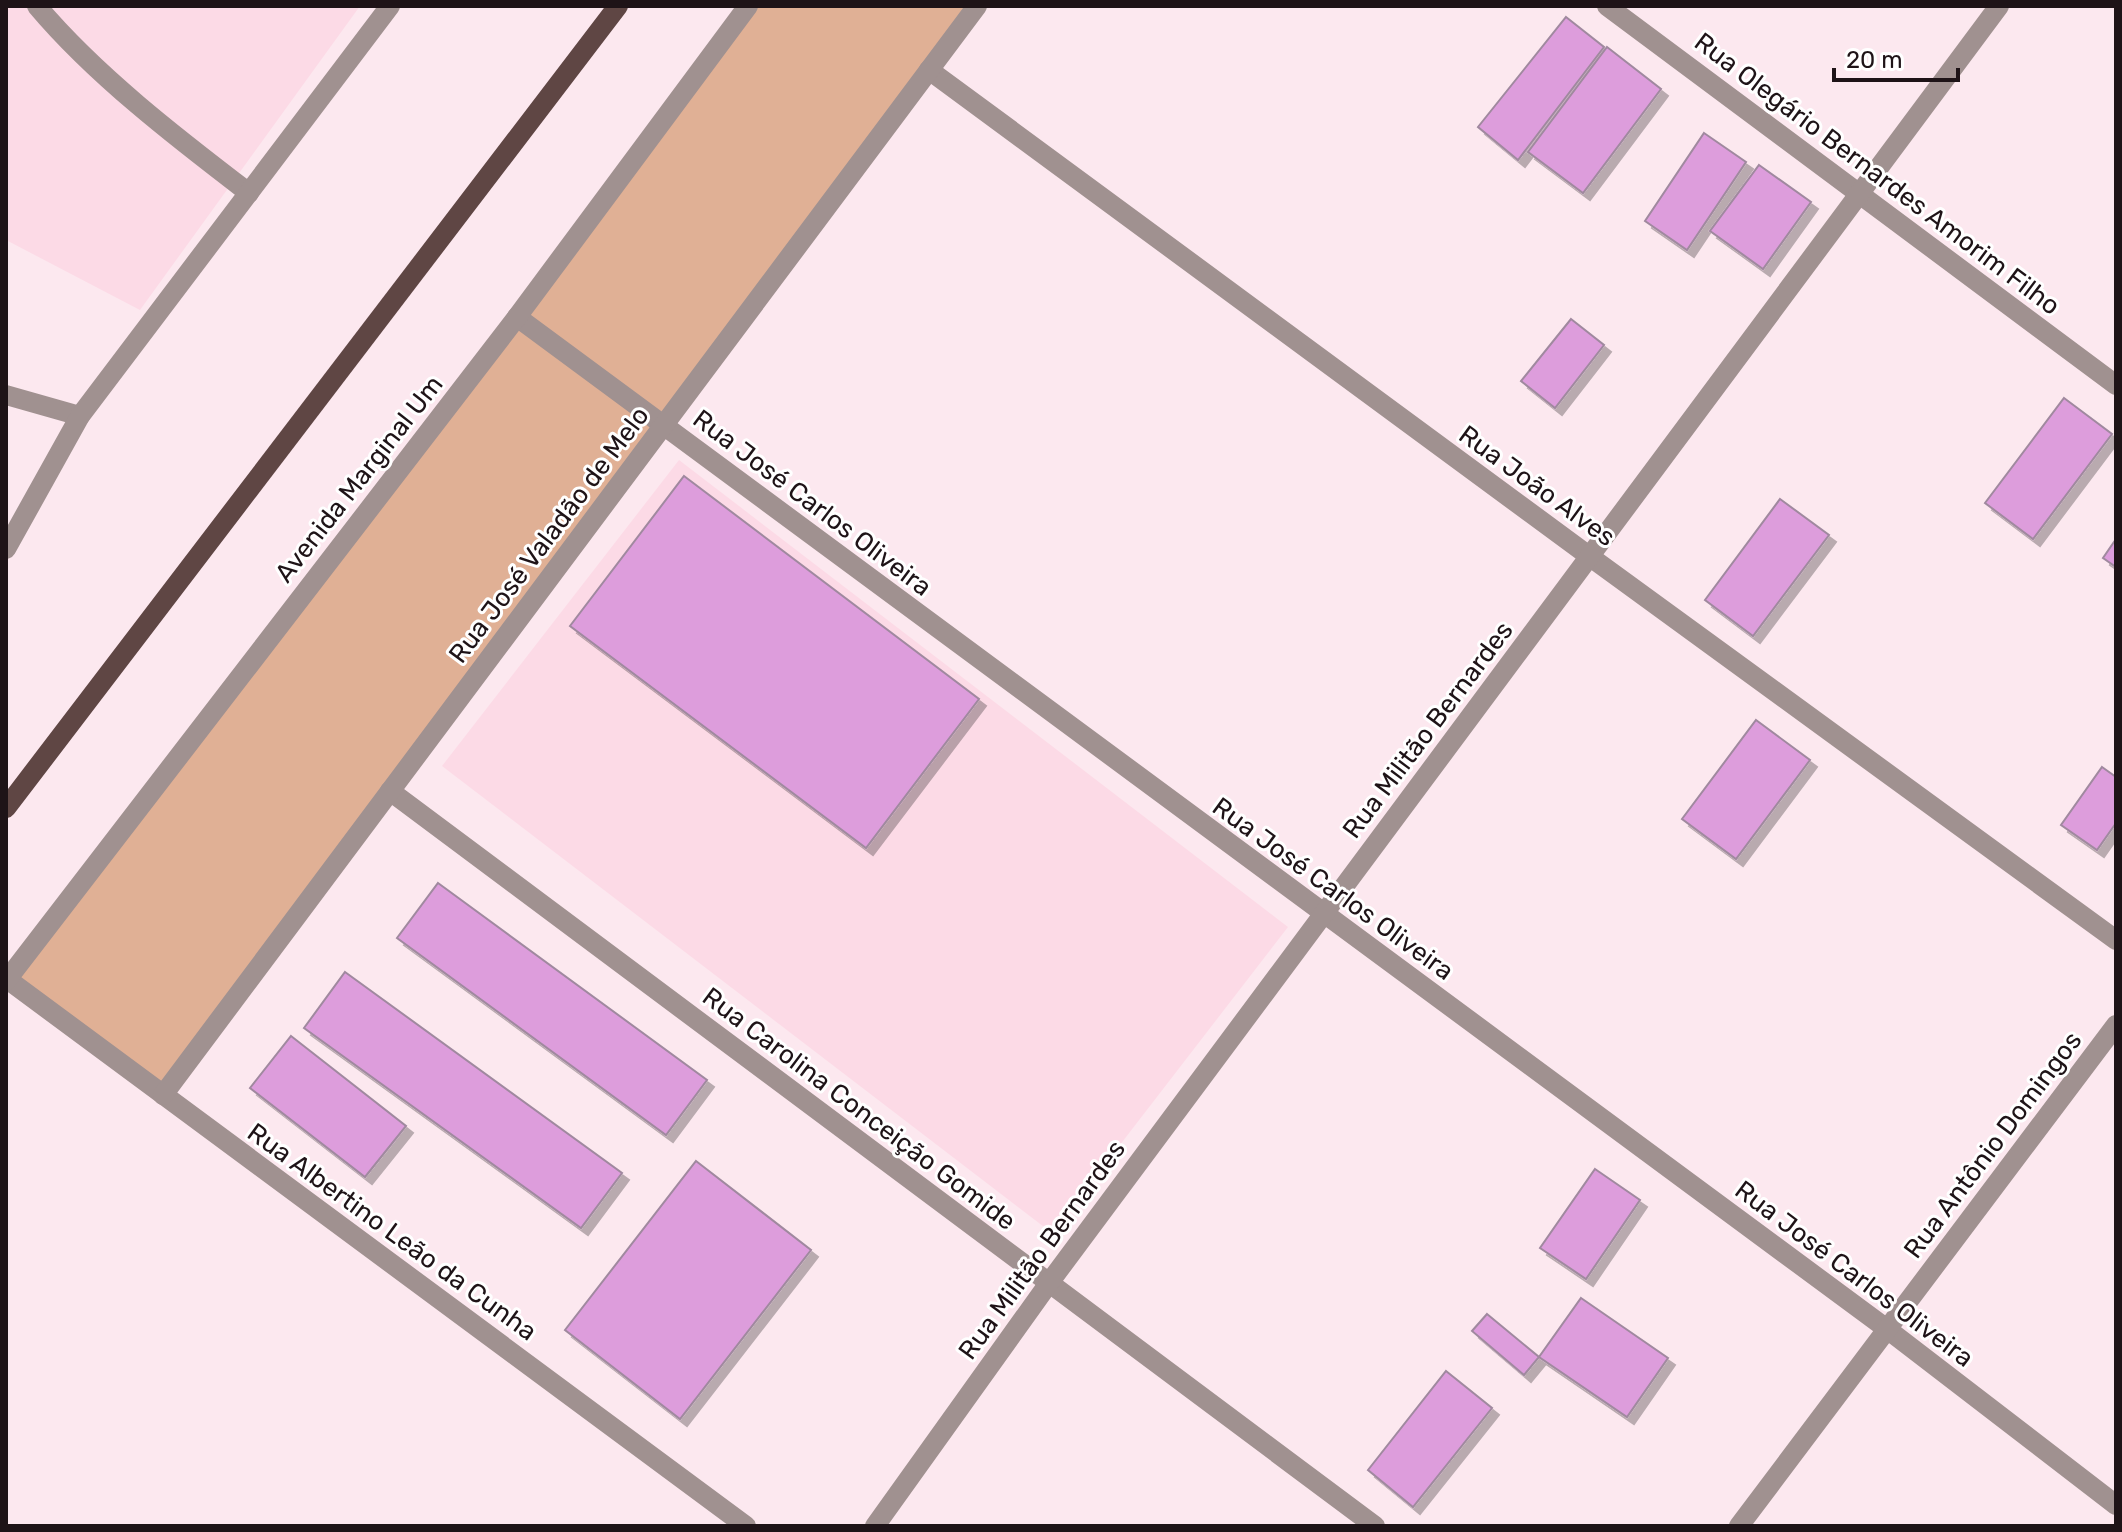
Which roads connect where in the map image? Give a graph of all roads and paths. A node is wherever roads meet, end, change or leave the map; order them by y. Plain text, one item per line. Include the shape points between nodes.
1 (37, 6) edge
2 (390, 6) edge
3 (618, 6) edge
4 (748, 6) edge
5 (977, 6) edge
6 (1607, 6) edge
7 (1999, 6) edge
8 (929, 70) junction
9 (249, 193) junction
10 (1859, 193) junction
11 (517, 317) junction
12 (2116, 385) edge
13 (6, 395) edge
14 (80, 416) junction
15 (663, 426) junction
16 (6, 549) edge
17 (1589, 556) junction
18 (390, 791) junction
19 (6, 808) edge
20 (1323, 914) junction
21 (2116, 940) edge
22 (7, 980) edge
23 (2116, 1025) edge
24 (163, 1095) junction
25 (1049, 1283) junction
26 (1887, 1329) junction
27 (2116, 1505) edge
28 (746, 1526) edge
29 (875, 1526) edge
30 (1375, 1526) edge
31 (1739, 1526) edge

1 - 9 street via 167,130
2 - 9 street
3 - 19 main road
4 - 11 street, Avenida Marginal Um
5 - 8 street, Rua José Valadão de Melo
6 - 10 street, Rua Olegário Bernardes Amorim Filho
7 - 10 street, Rua Militão Bernardes
8 - 15 street, Rua José Valadão de Melo
8 - 17 street, Rua João Alves
9 - 14 street
10 - 12 street, Rua Olegário Bernardes Amorim Filho
10 - 17 street, Rua Militão Bernardes
11 - 15 street, Rua José Carlos Oliveira
11 - 22 street, Avenida Marginal Um
13 - 14 street
14 - 16 street
15 - 18 street, Rua José Valadão de Melo
15 - 20 street, Rua José Carlos Oliveira
17 - 20 street, Rua Militão Bernardes
17 - 21 street, Rua João Alves
18 - 24 street, Rua José Valadão de Melo
18 - 25 street, Rua Carolina Conceição Gomide
20 - 25 street, Rua Militão Bernardes
20 - 26 street, Rua José Carlos Oliveira
22 - 24 street, Rua Albertino Leão da Cunha
23 - 26 street, Rua Antônio Domingos
24 - 28 street, Rua Albertino Leão da Cunha
25 - 29 street, Rua Militão Bernardes
25 - 30 street, Rua Carolina Conceição Gomide
26 - 27 street, Rua José Carlos Oliveira
26 - 31 street, Rua Antônio Domingos

